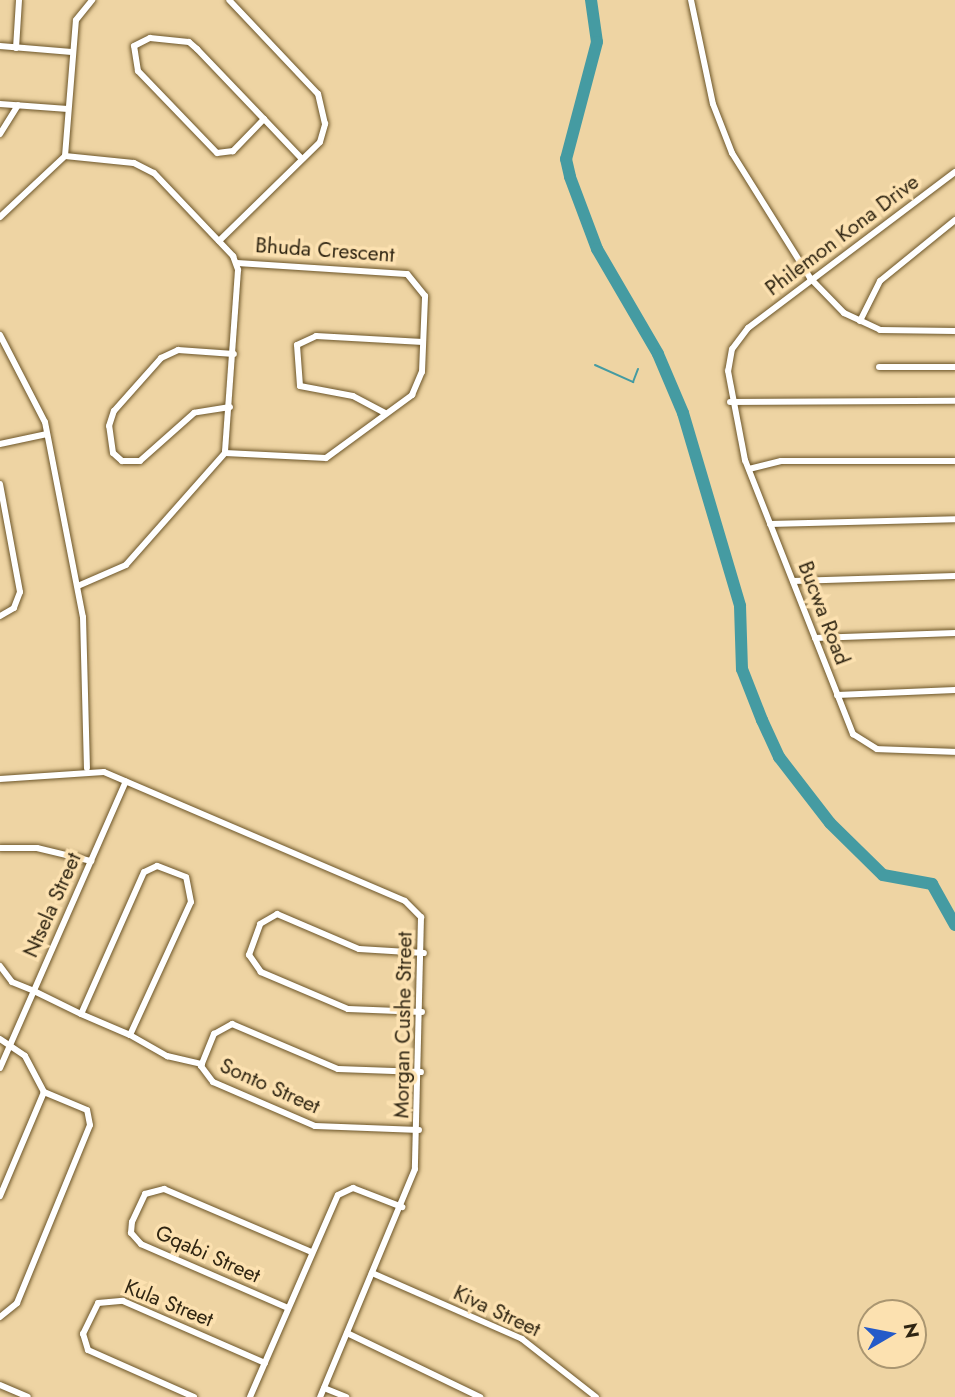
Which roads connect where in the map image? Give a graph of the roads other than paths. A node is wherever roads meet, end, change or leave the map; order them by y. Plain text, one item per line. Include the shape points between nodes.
1 (19, 0) edge
2 (92, 0) edge
3 (229, 0) edge
4 (691, 0) edge
5 (0, 46) edge
6 (16, 48) junction
7 (72, 52) junction
8 (0, 104) edge
9 (18, 105) junction
10 (68, 109) junction
11 (264, 119) junction
12 (0, 134) edge
13 (65, 156) junction
14 (302, 159) junction
15 (955, 172) edge
16 (0, 217) edge
17 (955, 220) edge
18 (219, 241) junction
19 (236, 262) junction
20 (810, 278) junction
21 (860, 321) junction
22 (955, 331) edge
23 (0, 335) edge
24 (423, 342) junction
25 (234, 354) junction
26 (879, 367) dead end
27 (955, 367) edge
28 (955, 401) edge
29 (730, 402) junction
30 (230, 407) junction
31 (385, 414) junction
32 (47, 434) junction
33 (0, 444) edge
34 (225, 453) junction
35 (955, 461) edge
36 (749, 469) junction
37 (0, 484) edge
38 (1, 499) edge
39 (955, 519) edge
40 (770, 524) junction
41 (955, 576) edge
42 (793, 581) junction
43 (78, 586) junction
44 (0, 616) edge
45 (955, 633) edge
46 (815, 638) junction
47 (955, 690) edge
48 (837, 695) junction
49 (955, 752) edge
50 (87, 768) junction
51 (0, 779) edge
52 (126, 781) junction
53 (0, 848) edge
54 (91, 861) junction
55 (424, 953) junction
56 (0, 967) edge
57 (34, 991) junction
58 (422, 1012) junction
59 (82, 1014) junction
60 (130, 1035) junction
61 (0, 1039) edge
62 (11, 1044) junction
63 (202, 1064) junction
64 (0, 1068) edge
65 (421, 1072) junction
66 (44, 1092) junction
67 (419, 1130) junction
68 (0, 1196) edge
69 (402, 1207) junction
70 (312, 1252) junction
71 (372, 1273) junction
72 (288, 1308) junction
73 (0, 1317) edge
74 (347, 1333) junction
75 (265, 1363) junction
76 (0, 1385) edge
77 (324, 1388) junction
78 (28, 1397) edge
79 (194, 1397) edge
80 (250, 1397) edge
81 (320, 1397) edge
82 (345, 1397) edge
83 (480, 1397) edge
84 (596, 1397) edge

1 - 6 street
2 - 7 street via 77,15
3 - 14 street via 321,99 323,134
4 - 20 street via 713,104 732,153
5 - 6 street
6 - 7 street
7 - 10 street
8 - 9 street
9 - 10 street
9 - 12 street
10 - 13 street
11 - 11 street via 233,151 217,153 138,71 134,46 150,38 189,42
11 - 14 street
13 - 16 street
13 - 18 street via 149,169
14 - 18 street
15 - 20 street, Philemon Kona Drive
17 - 21 street via 880,281
18 - 19 street
19 - 24 street, Bhuda Crescent via 407,274 425,296
19 - 25 street
20 - 21 street via 835,307
20 - 29 street, Philemon Kona Drive via 739,337 729,355
21 - 22 street via 888,331
23 - 32 street via 41,410
24 - 31 street, Bhuda Crescent via 418,389
24 - 31 street via 312,336 297,345 300,386 353,396
25 - 30 street
25 - 30 street via 178,350 161,358 114,411 109,426 113,453 122,461 140,461 186,418
26 - 27 street
28 - 29 street
29 - 36 street, Bucwa Road
30 - 34 street
31 - 34 street, Bhuda Crescent via 319,460
32 - 33 street
32 - 43 street
34 - 43 street via 126,565
35 - 36 street via 781,461
36 - 40 street, Bucwa Road
37 - 38 street
38 - 44 street via 19,592 14,608
39 - 40 street
40 - 42 street, Bucwa Road
41 - 42 street
42 - 46 street, Bucwa Road
43 - 50 street
45 - 46 street
46 - 48 street, Bucwa Road
47 - 48 street
48 - 49 street, Bucwa Road via 862,743 888,751
50 - 51 street
50 - 52 street, Morgan Cushe Street
52 - 54 street, Ntsela Street
52 - 55 street, Morgan Cushe Street via 405,901 423,923
53 - 54 street via 37,848
54 - 57 street, Ntsela Street
55 - 58 street, Morgan Cushe Street
55 - 58 street via 359,949 277,914 260,924 249,955 261,972 344,1008
56 - 57 street via 8,979
57 - 59 street
57 - 62 street, Ntsela Street
58 - 65 street, Morgan Cushe Street
59 - 60 street
59 - 60 street via 144,872 154,866 178,874 189,880 192,897
60 - 63 street via 167,1056
61 - 62 street
62 - 64 street, Ntsela Street
62 - 66 street via 33,1066
63 - 65 street, Sonto Street via 214,1034 232,1024 338,1069
63 - 67 street, Sonto Street via 205,1077 315,1126
65 - 67 street, Morgan Cushe Street
66 - 68 street
66 - 73 street via 87,1110 90,1125 17,1303
67 - 69 street, Morgan Cushe Street via 415,1169
69 - 70 street via 343,1190
69 - 71 street, Morgan Cushe Street
70 - 72 street
70 - 72 street, Gqabi Street via 164,1189 145,1194 132,1222 131,1233 141,1244
71 - 74 street, Morgan Cushe Street
71 - 84 street, Kiva Street via 522,1339
72 - 75 street
74 - 77 street, Morgan Cushe Street
74 - 83 street
75 - 79 street, Kula Street via 122,1301 98,1303 83,1334 88,1350
75 - 80 street
76 - 78 street
77 - 81 street, Morgan Cushe Street
77 - 82 street

